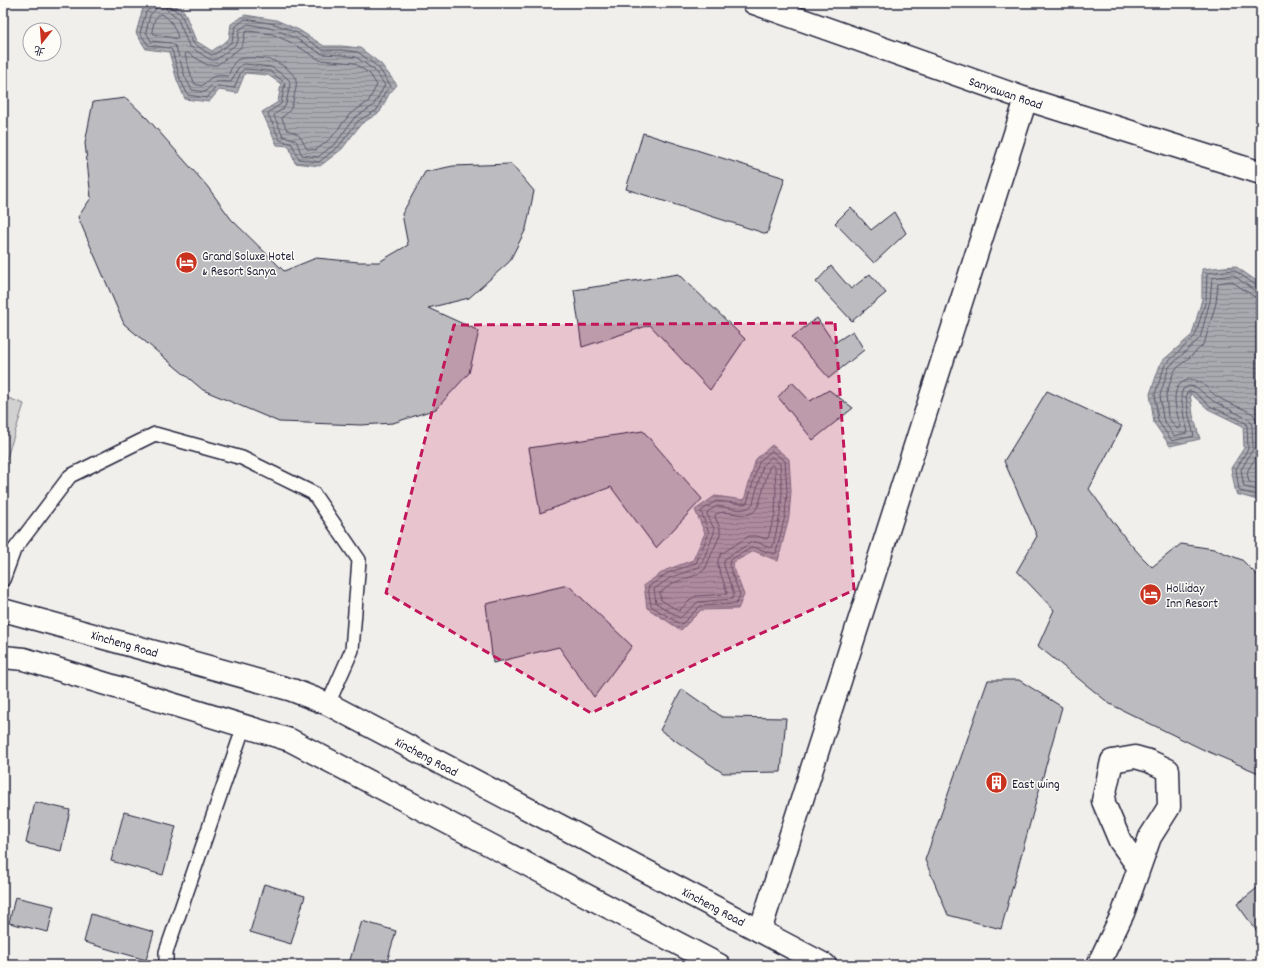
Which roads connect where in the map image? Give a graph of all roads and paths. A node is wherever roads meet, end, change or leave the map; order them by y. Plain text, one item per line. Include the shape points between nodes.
1 (754, 3) edge
2 (1026, 99) junction
3 (1261, 173) edge
4 (3, 580) edge
5 (3, 610) edge
6 (3, 657) edge
7 (328, 704) junction
8 (244, 726) junction
9 (1139, 868) junction
10 (760, 931) junction
11 (166, 965) edge
12 (719, 965) edge
13 (825, 965) edge
14 (1098, 965) edge

1 - 2 main road, Sanyawan Road
2 - 3 main road, Sanyawan Road
2 - 10 main road
4 - 7 lane via 14,550 70,476 155,434 242,458 313,493 359,560 352,650
5 - 7 main road, Xincheng Road via 292,690
6 - 8 main road via 24,659
7 - 10 main road, Xincheng Road
8 - 11 lane via 166,952
8 - 12 main road via 290,740
9 - 9 main road via 1150,837 1169,807 1168,770 1135,757 1112,761 1103,801 1120,841
9 - 14 main road via 1123,913
10 - 13 main road, Xincheng Road

